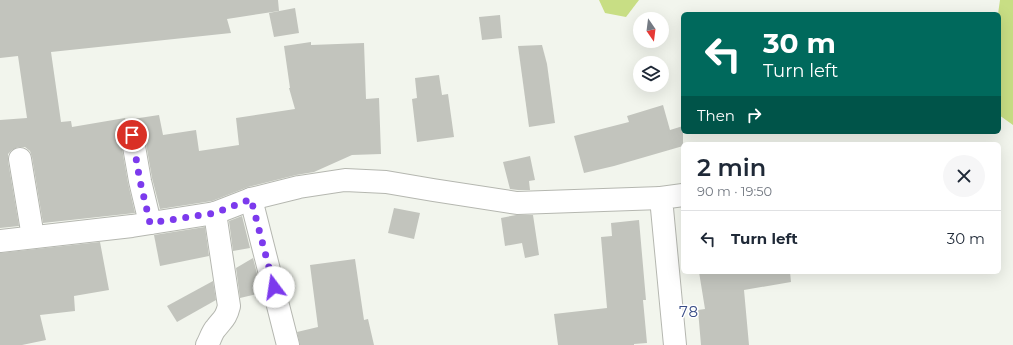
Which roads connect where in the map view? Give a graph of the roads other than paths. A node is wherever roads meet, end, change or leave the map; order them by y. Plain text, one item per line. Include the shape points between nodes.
1 (132, 135) dead end
2 (20, 159) dead end
3 (681, 195) edge
4 (661, 198) junction
5 (251, 199) junction
6 (215, 213) junction
7 (150, 223) junction
8 (33, 237) junction
9 (0, 241) edge
10 (207, 345) edge
11 (288, 345) edge
12 (675, 345) edge

1 - 7 street
2 - 8 street
3 - 4 street
4 - 5 street via 517,202 386,182 346,180 298,187
4 - 12 street
5 - 6 street
5 - 11 street
6 - 7 street
6 - 10 street via 229,306 224,319 215,328
7 - 8 street
8 - 9 street

